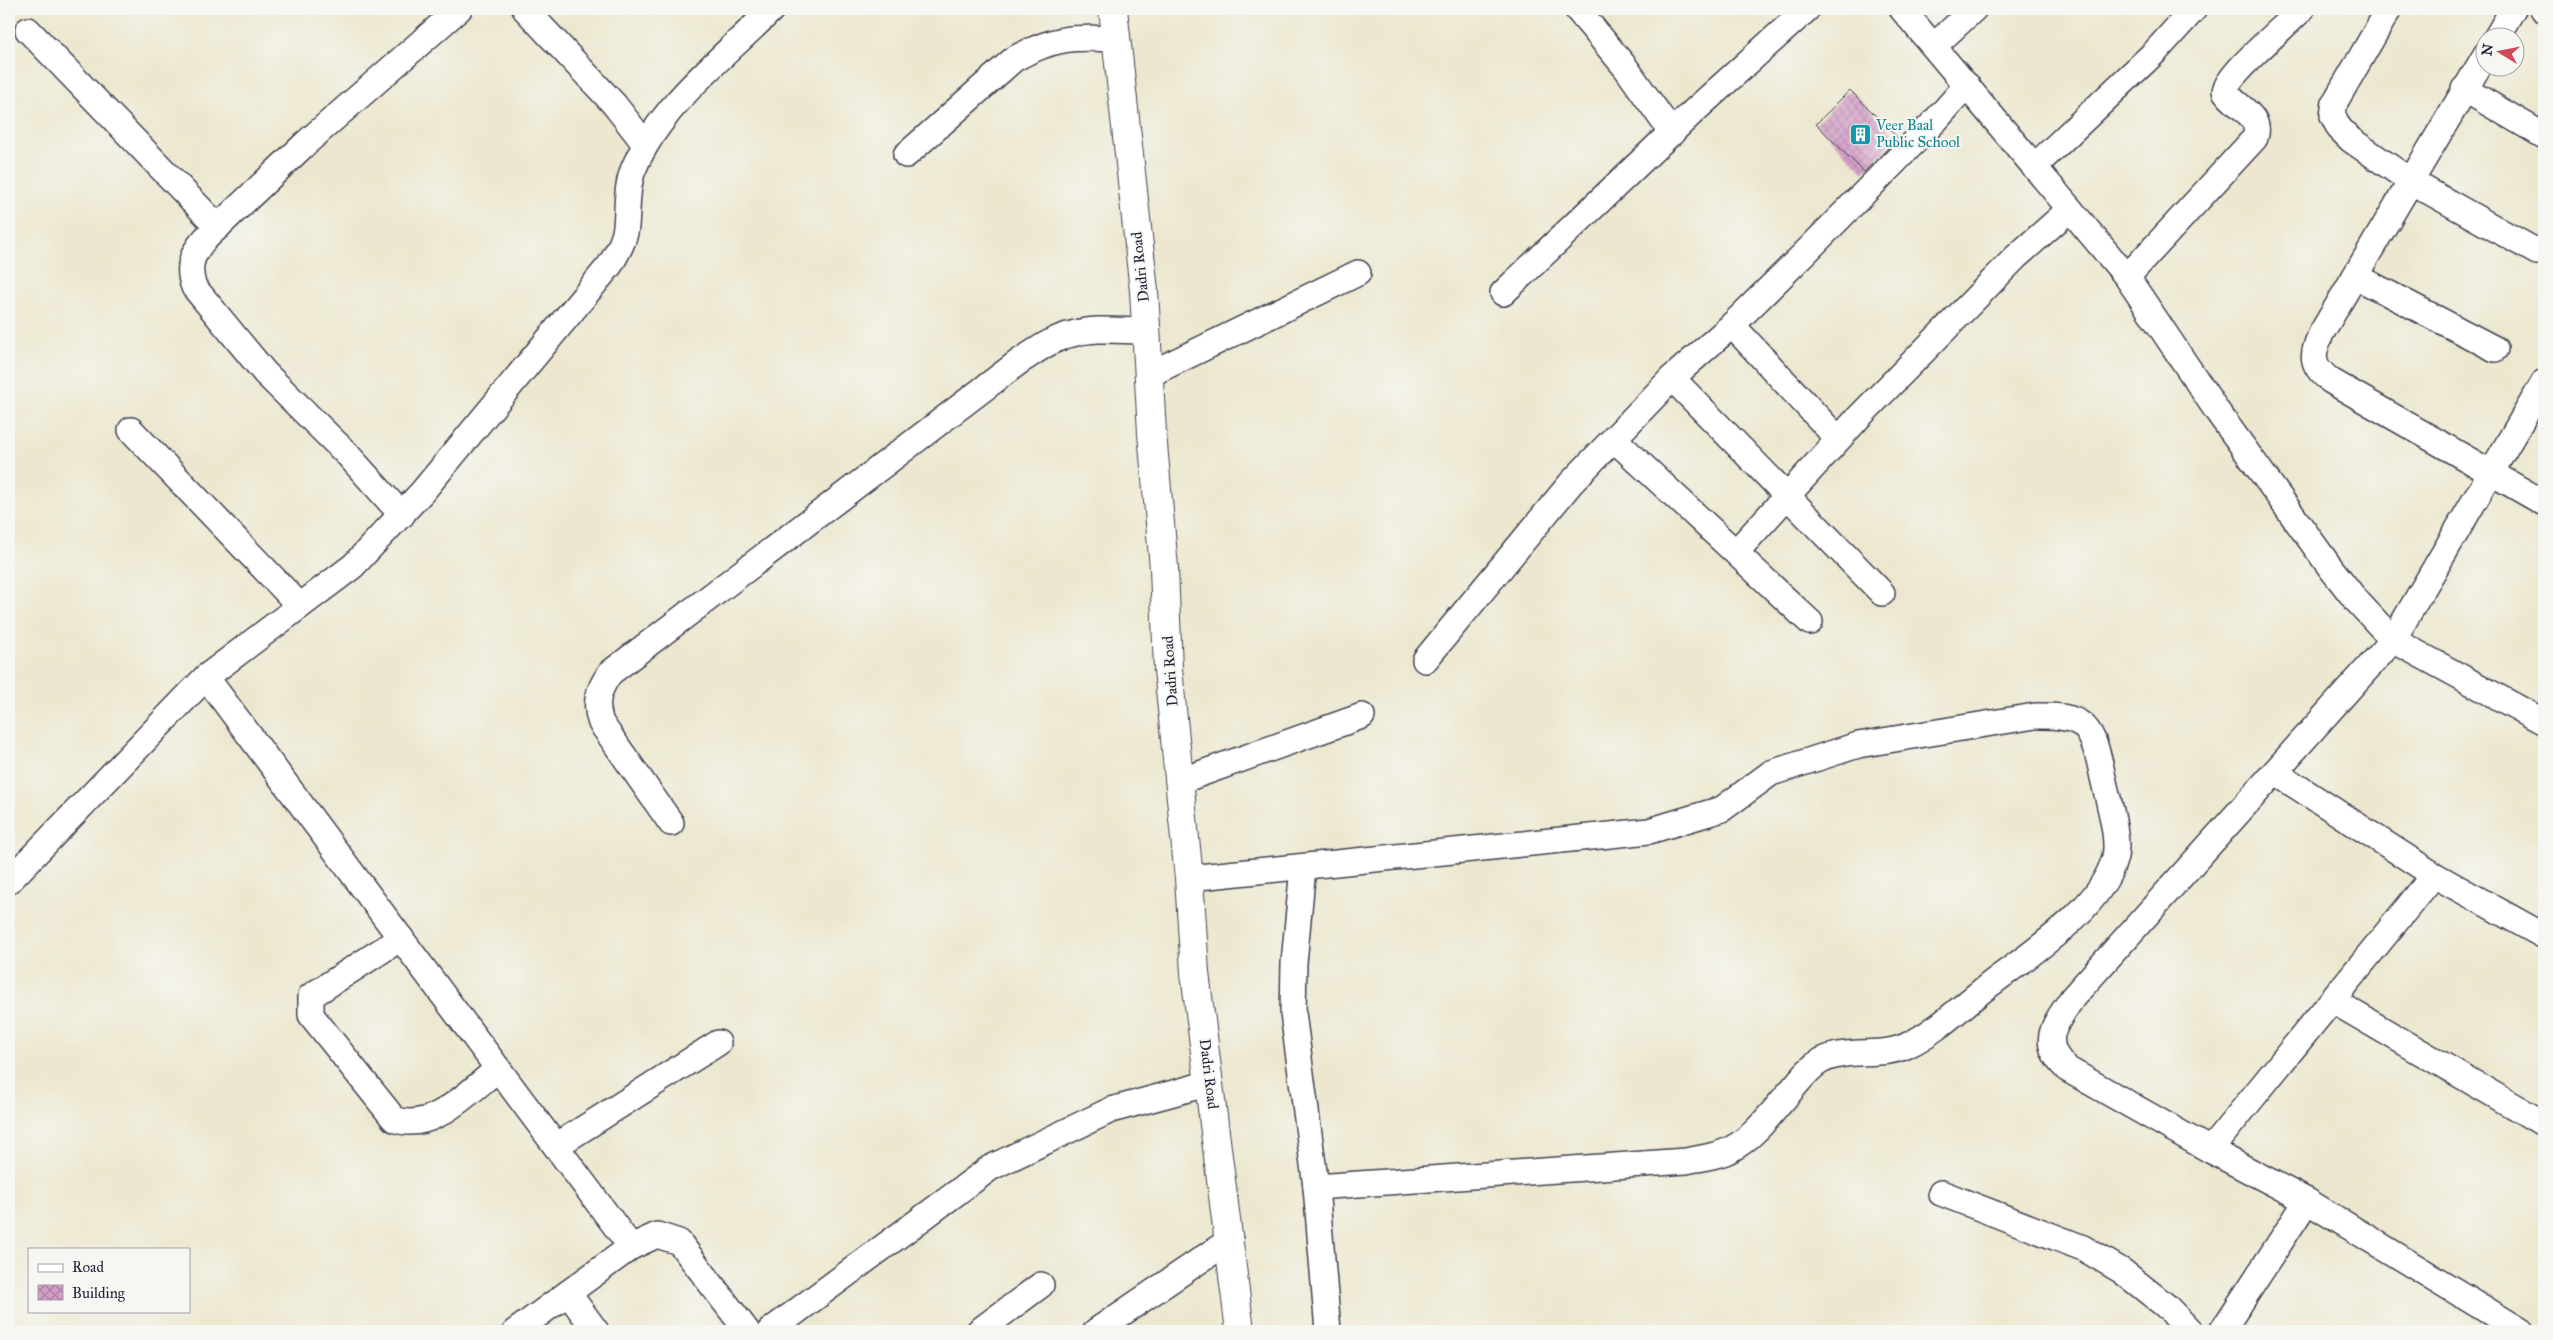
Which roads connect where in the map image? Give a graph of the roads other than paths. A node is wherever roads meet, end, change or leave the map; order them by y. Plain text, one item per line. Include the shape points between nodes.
1 (459, 9) edge
2 (524, 9) edge
3 (772, 9) edge
4 (1113, 9) edge
5 (1577, 9) edge
6 (1807, 9) edge
7 (1902, 9) edge
8 (1974, 9) edge
9 (2194, 9) edge
10 (2302, 9) edge
11 (2389, 9) edge
12 (2513, 9) edge
13 (2502, 28) edge
14 (28, 30) dead end
15 (1116, 39) junction
16 (1934, 46) junction
17 (2476, 70) edge
18 (1967, 85) junction
19 (2464, 89) junction
20 (1672, 133) junction
21 (2544, 136) edge
22 (645, 144) junction
23 (906, 156) dead end
24 (2034, 167) junction
25 (2412, 182) junction
26 (2070, 209) junction
27 (218, 227) junction
28 (2537, 252) dead end
29 (1358, 273) dead end
30 (2355, 276) junction
31 (2127, 277) junction
32 (1503, 293) dead end
33 (1732, 325) junction
34 (1146, 331) junction
35 (2495, 349) dead end
36 (1148, 375) junction
37 (1672, 378) junction
38 (2544, 382) edge
39 (131, 430) dead end
40 (1614, 439) junction
41 (1838, 439) junction
42 (2492, 472) junction
43 (1788, 497) junction
44 (2544, 503) edge
45 (402, 515) junction
46 (1736, 552) junction
47 (1882, 593) dead end
48 (300, 606) junction
49 (1810, 622) dead end
50 (2393, 640) junction
51 (1426, 660) dead end
52 (206, 677) junction
53 (1362, 716) dead end
54 (2544, 722) edge
55 (2276, 773) junction
56 (1180, 781) junction
57 (671, 822) dead end
58 (1303, 867) junction
59 (11, 874) edge
60 (2434, 875) junction
61 (1190, 878) junction
62 (2544, 936) edge
63 (401, 938) junction
64 (2333, 1001) junction
65 (718, 1043) dead end
66 (498, 1069) junction
67 (1210, 1083) junction
68 (2544, 1124) edge
69 (556, 1146) junction
70 (2210, 1150) junction
71 (1316, 1187) junction
72 (1941, 1193) dead end
73 (2307, 1201) junction
74 (1230, 1240) junction
75 (631, 1247) junction
76 (1041, 1285) dead end
77 (568, 1293) junction
78 (516, 1331) edge
79 (596, 1331) edge
80 (747, 1331) edge
81 (770, 1331) edge
82 (979, 1331) edge
83 (1096, 1331) edge
84 (1240, 1331) edge
85 (1328, 1331) edge
86 (2190, 1331) edge
87 (2222, 1331) edge
88 (2521, 1331) edge

1 - 27 street via 306,143
2 - 22 street via 614,104
3 - 22 street via 666,114
4 - 15 main road, Dadri Road
5 - 20 street via 1626,68
6 - 20 street
7 - 16 street
8 - 16 street
9 - 24 street via 2156,51
10 - 31 street via 2226,87 2229,97 2256,124 2255,138
11 - 25 street via 2346,80 2335,102 2333,116 2351,140
12 - 13 street
14 - 27 street
15 - 23 street via 1060,39 1014,59
15 - 34 main road, Dadri Road
16 - 18 street
17 - 19 street
18 - 24 street
18 - 33 street
19 - 21 street
19 - 25 street
20 - 32 street
22 - 45 street via 632,172 622,244 610,265
24 - 26 street
25 - 28 street
25 - 30 street
26 - 31 street
26 - 41 street via 2016,257
27 - 45 street via 195,250 189,274 194,288 265,374 348,455
29 - 36 street
30 - 35 street
30 - 42 street via 2315,346 2313,359 2320,373
31 - 50 street via 2217,411 2330,568
33 - 37 street
33 - 41 street
34 - 36 main road, Dadri Road
34 - 57 street via 1088,330 1070,334 1020,361 610,672 600,687 596,709 601,723
36 - 56 main road, Dadri Road via 1164,568 1168,669
37 - 40 street
37 - 43 street
38 - 42 street
39 - 48 street
40 - 46 street
40 - 51 street via 1571,483
41 - 43 street
42 - 44 street
42 - 50 street
43 - 46 street
43 - 47 street
45 - 48 street via 353,566
46 - 49 street
48 - 52 street
50 - 54 street
50 - 55 street
52 - 59 street
52 - 63 street
53 - 56 street
55 - 60 street
55 - 70 street via 2073,997 2050,1040 2055,1058 2067,1069
56 - 61 main road, Dadri Road
58 - 61 street
58 - 71 street via 1294,963 1294,1013
58 - 71 street via 1649,831 1722,809 1772,773 1858,745 2034,716 2063,715 2078,721 2088,730 2096,745 2116,854 2109,874 2097,892 2069,921 1924,1037 1903,1047 1836,1055 1812,1066 1754,1134 1732,1149 1686,1161
60 - 62 street
60 - 64 street
61 - 67 main road, Dadri Road via 1195,973
63 - 66 street
63 - 66 street via 311,996 311,1015 394,1119 404,1123 434,1119
64 - 68 street
64 - 70 street
65 - 69 street
66 - 69 street
67 - 74 main road, Dadri Road
67 - 81 street via 1112,1110 990,1168
69 - 75 street
70 - 73 street
71 - 85 street
72 - 86 street via 2083,1248 2122,1271 2166,1306
73 - 87 street
73 - 88 street
74 - 83 street
74 - 84 main road, Dadri Road
75 - 77 street
75 - 80 street via 657,1234 679,1242
76 - 82 street
77 - 78 street
77 - 79 street

